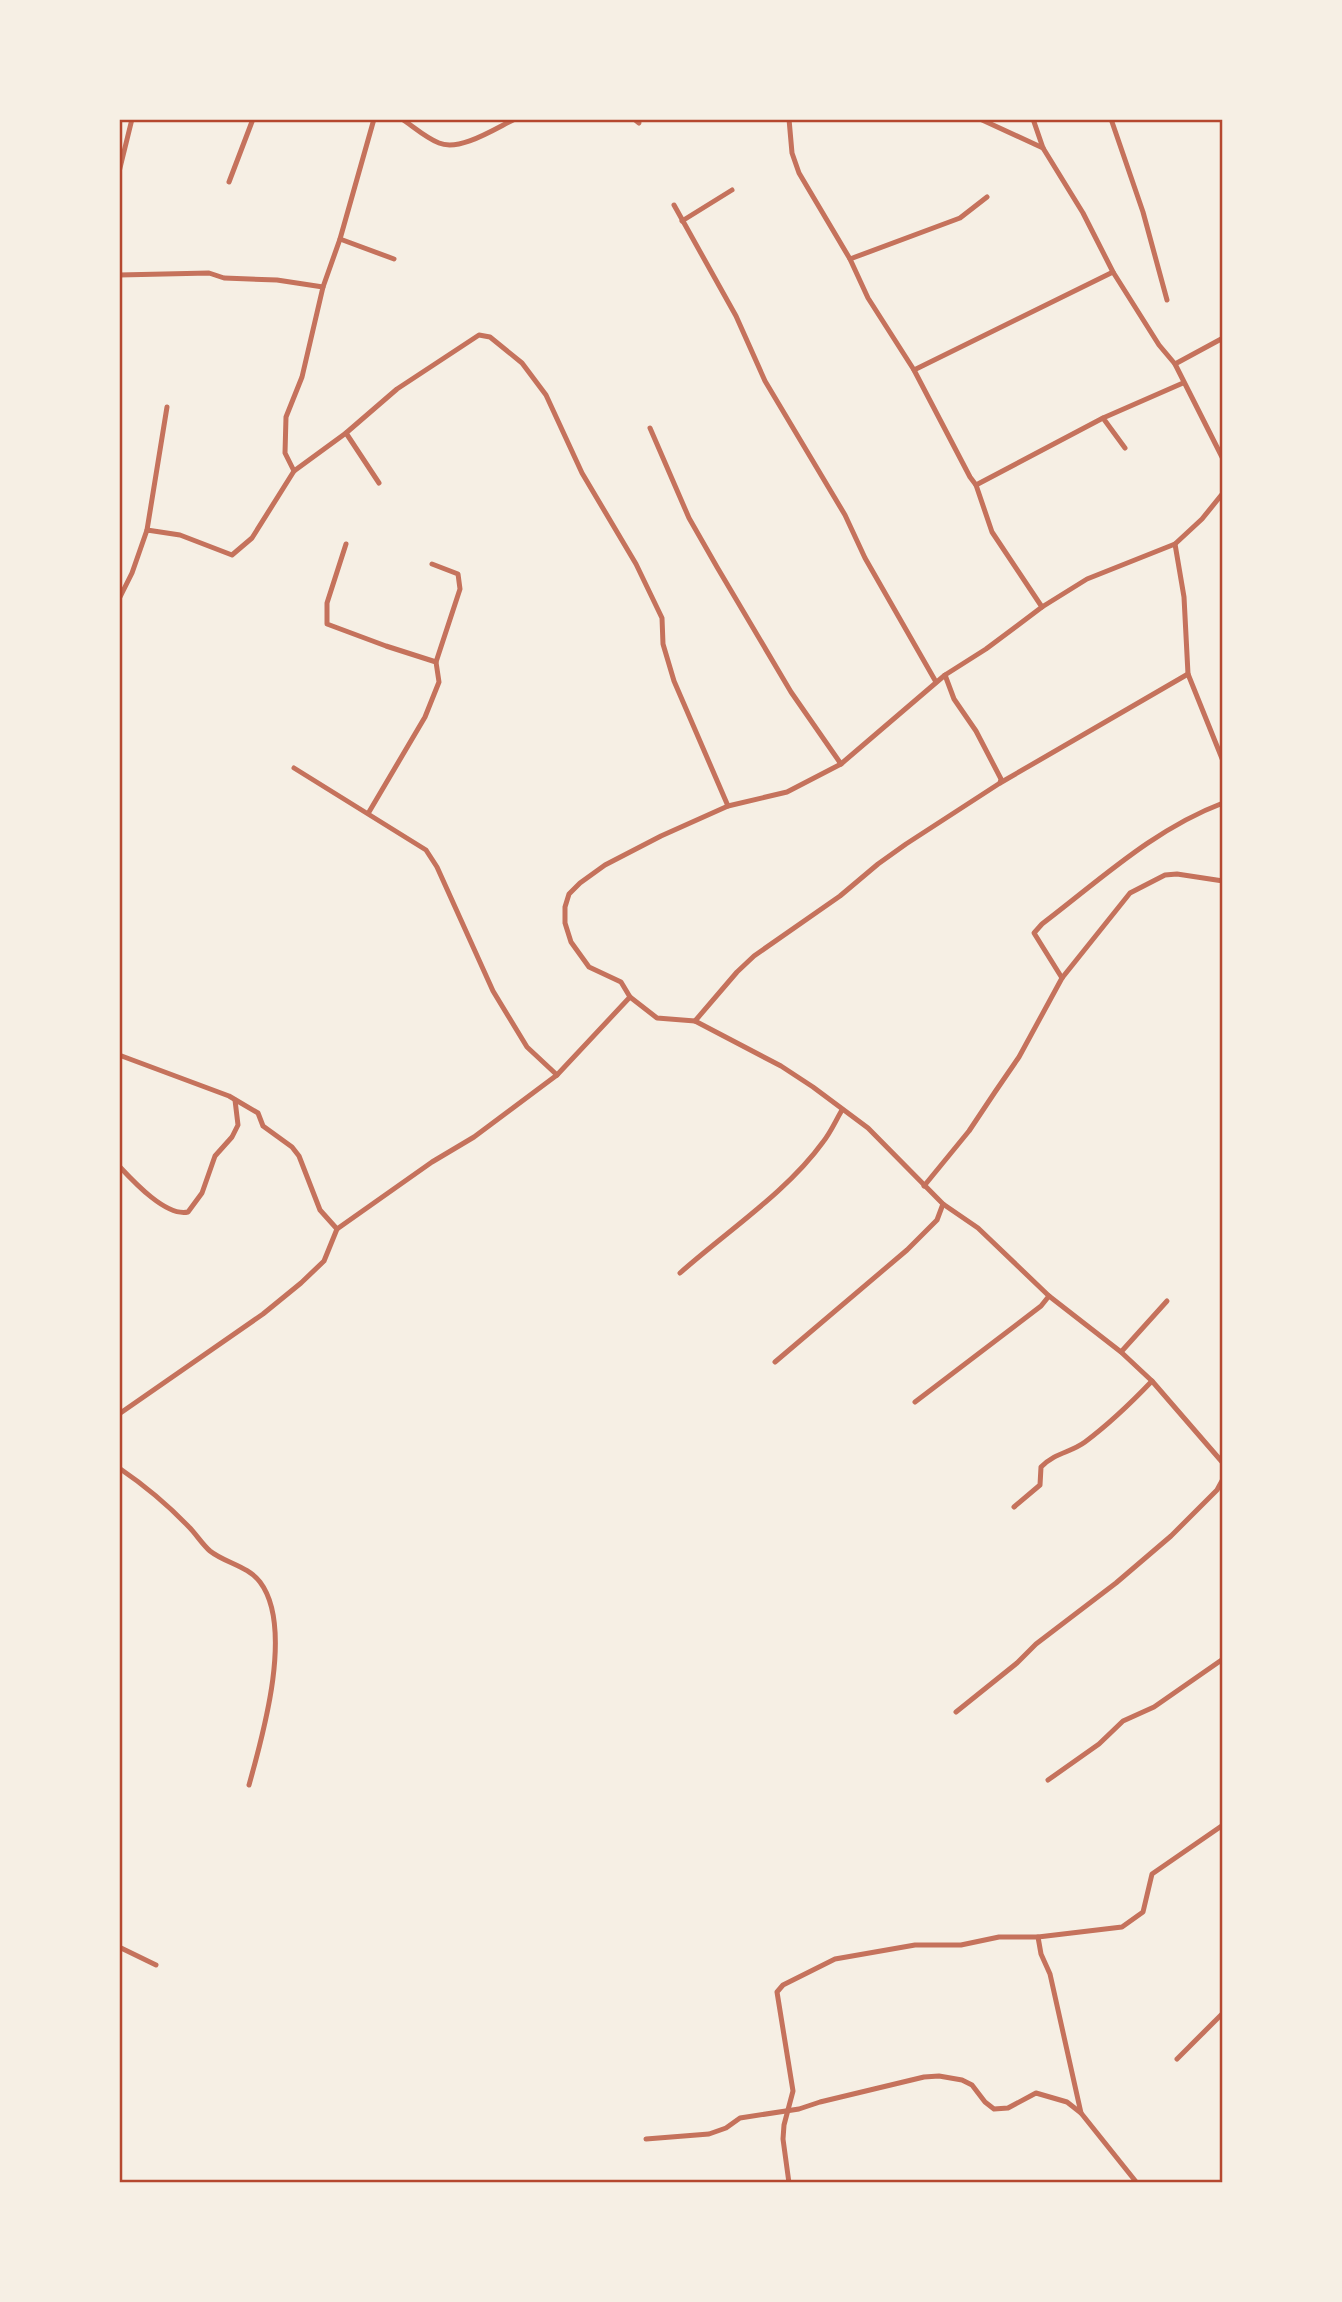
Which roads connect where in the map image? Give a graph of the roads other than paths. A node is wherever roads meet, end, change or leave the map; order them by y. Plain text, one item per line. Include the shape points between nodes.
1 (132, 119) edge
2 (253, 119) edge
3 (374, 119) edge
4 (402, 119) edge
5 (515, 119) edge
6 (789, 119) edge
7 (980, 119) edge
8 (1033, 119) edge
9 (1111, 119) edge
10 (1043, 148) junction
11 (120, 153) edge
12 (119, 172) edge
13 (229, 182) dead end
14 (733, 190) dead end
15 (987, 197) dead end
16 (674, 205) dead end
17 (682, 221) junction
18 (340, 239) junction
19 (394, 259) dead end
20 (850, 259) junction
21 (1113, 272) junction
22 (119, 275) edge
23 (323, 287) junction
24 (1167, 300) dead end
25 (1223, 338) edge
26 (1175, 364) junction
27 (914, 370) junction
28 (1183, 383) junction
29 (167, 407) dead end
30 (1103, 418) junction
31 (650, 428) dead end
32 (346, 433) junction
33 (1125, 448) dead end
34 (1223, 458) edge
35 (294, 471) junction
36 (379, 483) dead end
37 (976, 485) junction
38 (1223, 493) edge
39 (147, 530) junction
40 (346, 544) dead end
41 (1175, 544) junction
42 (432, 564) dead end
43 (119, 599) edge
44 (1042, 607) junction
45 (436, 662) junction
46 (1188, 674) junction
47 (945, 675) junction
48 (936, 682) junction
49 (1223, 761) edge
50 (841, 764) junction
51 (294, 768) dead end
52 (1000, 783) junction
53 (1223, 803) edge
54 (729, 806) junction
55 (369, 812) junction
56 (1223, 881) edge
57 (1062, 978) junction
58 (630, 997) junction
59 (695, 1021) junction
60 (119, 1055) edge
61 (557, 1076) junction
62 (235, 1100) junction
63 (842, 1110) junction
64 (119, 1166) edge
65 (924, 1186) junction
66 (943, 1205) junction
67 (337, 1229) junction
68 (680, 1273) dead end
69 (1049, 1296) junction
70 (1167, 1301) dead end
71 (1121, 1352) junction
72 (775, 1363) dead end
73 (1152, 1381) junction
74 (915, 1402) dead end
75 (119, 1414) edge
76 (1223, 1463) edge
77 (119, 1468) edge
78 (1223, 1479) edge
79 (1014, 1507) dead end
80 (1223, 1659) edge
81 (956, 1712) dead end
82 (1048, 1780) dead end
83 (249, 1785) dead end
84 (1223, 1825) edge
85 (1038, 1937) junction
86 (119, 1947) edge
87 (156, 1965) dead end
88 (1223, 2013) edge
89 (1177, 2059) dead end
90 (789, 2110) junction
91 (1081, 2113) junction
92 (646, 2139) dead end
93 (789, 2183) edge
94 (1137, 2183) edge

1 - 11 street
2 - 13 street
3 - 18 street
4 - 5 street via 439,143 452,145
6 - 20 street via 799,173
7 - 10 street
8 - 10 street
9 - 24 street
10 - 21 street
11 - 12 street
14 - 17 street
15 - 20 street via 960,218
16 - 17 street
17 - 48 street via 736,316 765,381
18 - 19 street
18 - 23 street
20 - 27 street via 868,298
21 - 26 street
21 - 27 street
22 - 23 street via 209,273
23 - 35 street via 302,377 286,417 285,453
25 - 26 street
26 - 28 street
27 - 37 street
28 - 30 street
28 - 34 street
29 - 39 street
30 - 33 street
30 - 37 street
31 - 50 street via 689,518 791,692
32 - 35 street
32 - 36 street
32 - 54 street via 397,389 479,335 490,337 522,363 546,395 582,473 618,530 662,618 663,644 674,681
35 - 39 street via 251,538 232,555 180,535
37 - 44 street via 992,532
38 - 41 street
39 - 43 street
40 - 45 street via 327,603 327,624
41 - 44 street via 1087,579
41 - 46 street via 1184,597
42 - 45 street via 458,574 460,589
44 - 47 street
45 - 55 street via 439,682 425,717
46 - 49 street
46 - 52 street
47 - 48 street
47 - 52 street
48 - 50 street
50 - 54 street via 787,792
51 - 55 street
52 - 59 street via 897,850 754,956
53 - 57 street via 1154,837 1042,924 1034,933
54 - 58 street via 605,865 569,894 565,923 571,942 589,967 621,982
55 - 61 street via 426,850 438,867 493,991 527,1047
56 - 57 street via 1177,874 1151,880 1130,893
57 - 65 street via 1019,1057 969,1131
58 - 59 street via 657,1018
58 - 61 street
59 - 63 street via 781,1066
60 - 62 street
61 - 67 street
62 - 64 street via 238,1125 215,1156 202,1193 188,1212 178,1212 143,1191
62 - 67 street via 258,1113 263,1126 292,1147 320,1210
63 - 65 street via 868,1128
63 - 68 street via 823,1143 799,1170
65 - 66 street
66 - 69 street via 978,1228
66 - 72 street via 937,1220 907,1250
67 - 75 street via 324,1261 301,1283
69 - 71 street
69 - 74 street
70 - 71 street
71 - 73 street
73 - 76 street
73 - 79 street via 1082,1444 1052,1456 1041,1467 1040,1485
77 - 83 street via 187,1525 210,1551 251,1573 272,1608 275,1658 267,1721
78 - 81 street via 1171,1536
80 - 82 street via 1154,1707 1122,1721 1099,1744
84 - 85 street via 1152,1874 1143,1912 1122,1927
85 - 90 street via 915,1945 835,1959 783,1985 776,1999 793,2091
85 - 91 street via 1051,1975
86 - 87 street
88 - 89 street
90 - 91 street via 939,2076 972,2085 994,2109 1008,2108 1041,2092
90 - 92 street via 740,2118 709,2134
90 - 93 street via 783,2139
91 - 94 street

